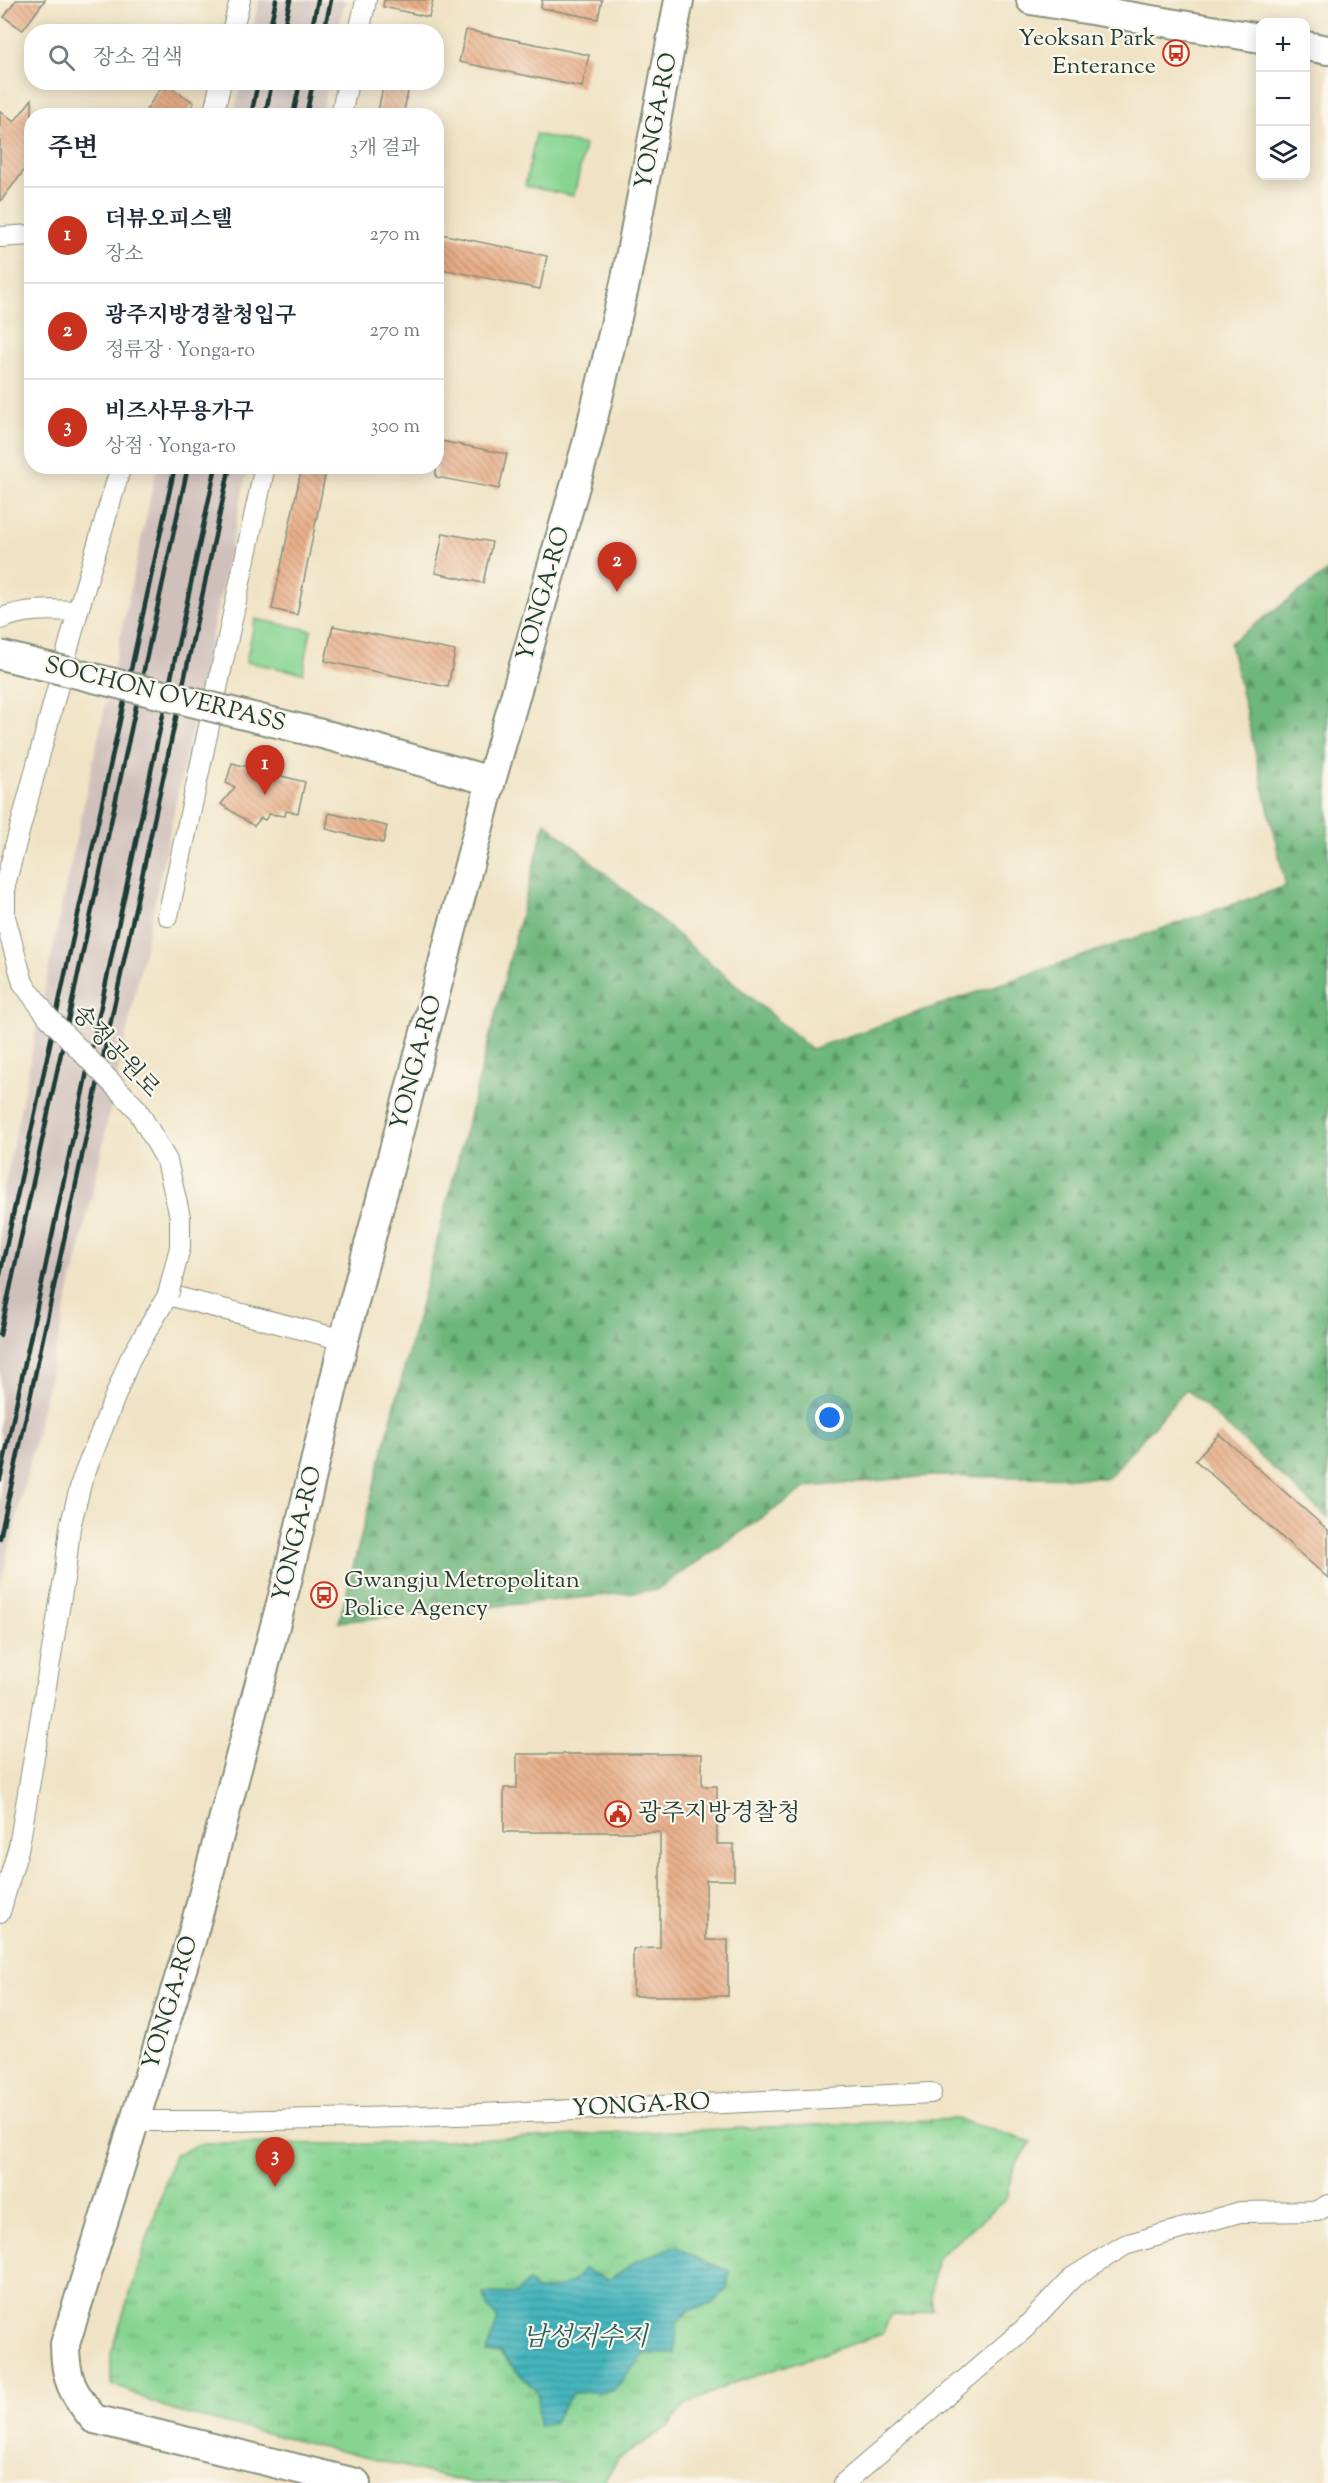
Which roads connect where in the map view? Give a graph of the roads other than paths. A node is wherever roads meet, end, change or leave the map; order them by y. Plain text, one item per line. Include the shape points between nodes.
1 (240, 0) edge
2 (366, 0) edge
3 (679, 0) edge
4 (1031, 0) edge
5 (234, 24) edge
6 (361, 24) edge
7 (1256, 37) edge
8 (1310, 47) edge
9 (1328, 50) edge
10 (218, 90) edge
11 (346, 90) edge
12 (215, 108) edge
13 (343, 108) edge
14 (24, 236) edge
15 (0, 237) edge
16 (119, 474) edge
17 (263, 474) edge
18 (78, 610) junction
19 (0, 619) edge
20 (0, 655) edge
21 (491, 781) junction
22 (168, 916) dead end
23 (168, 1295) junction
24 (344, 1340) junction
25 (0, 1912) edge
26 (931, 2093) dead end
27 (135, 2121) junction
28 (1328, 2205) edge
29 (356, 2483) edge
30 (844, 2483) edge

1 - 5 street
2 - 6 street
3 - 21 street, YONGA-RO via 624,290 587,444
4 - 7 street
8 - 9 street
10 - 12 street
11 - 13 street
14 - 15 street
16 - 18 street, 송정공원로
17 - 22 street
18 - 19 street via 38,610
18 - 23 street, 송정공원로, bridge via 5,885 5,917 23,983 48,1017 137,1109 167,1161 180,1217 180,1247
20 - 21 street, SOCHON OVERPASS, bridge via 330,736
21 - 24 street, YONGA-RO
23 - 24 street
23 - 25 street, 송정공원로 via 130,1359 82,1480 70,1527 19,1846
24 - 27 street, YONGA-RO via 287,1581 192,1937
26 - 27 street, YONGA-RO via 367,2117
27 - 29 street, YONGA-RO via 65,2344 65,2368 78,2398 94,2419
28 - 30 street via 1317,2211 1240,2212 1125,2245 1073,2277 1024,2329

